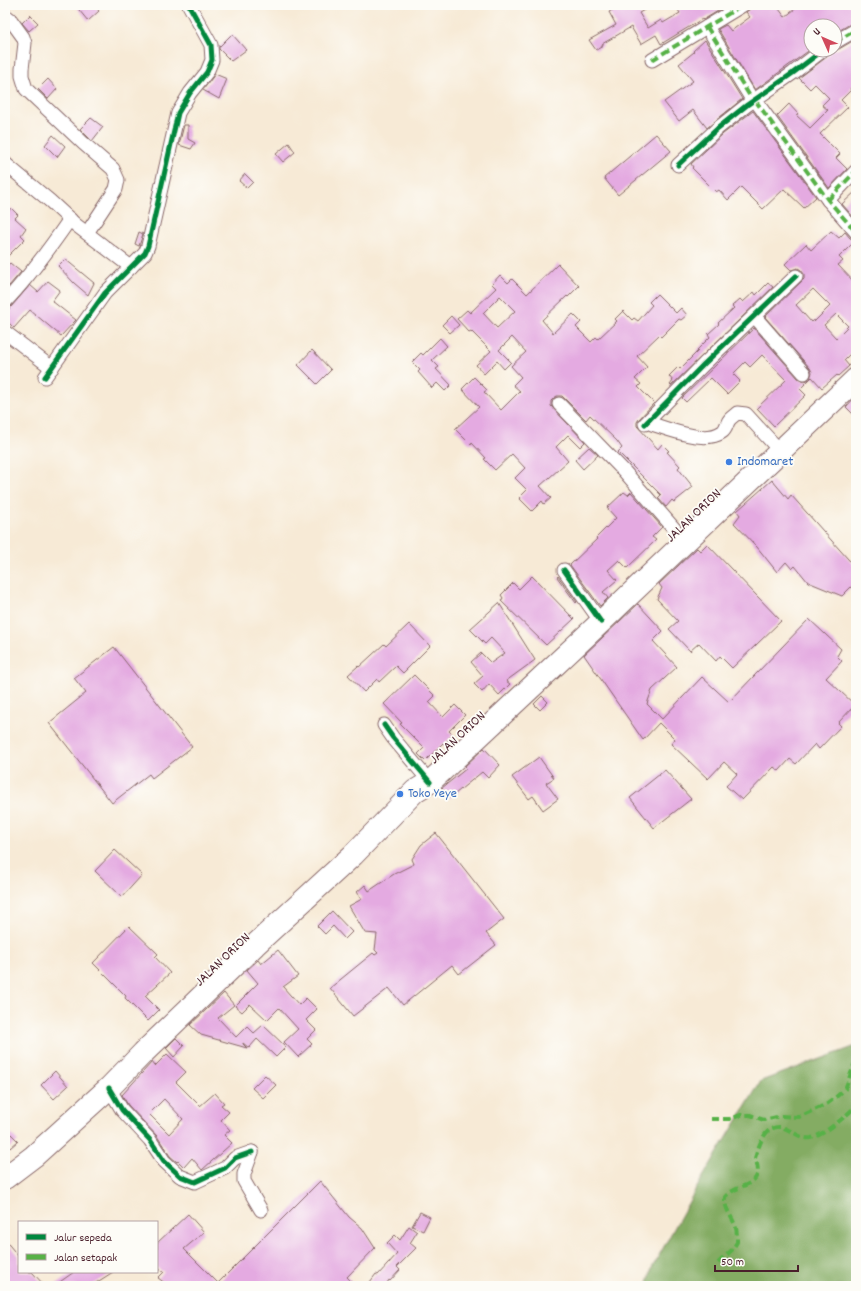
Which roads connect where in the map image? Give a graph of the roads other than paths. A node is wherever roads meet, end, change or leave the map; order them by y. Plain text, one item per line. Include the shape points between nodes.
1 (189, 5) edge
2 (743, 5) edge
3 (5, 15) edge
4 (707, 27) junction
5 (856, 30) edge
6 (843, 37) edge
7 (812, 58) edge
8 (652, 60) dead end
9 (754, 101) junction
10 (5, 162) edge
11 (678, 165) dead end
12 (856, 171) edge
13 (828, 200) junction
14 (70, 219) junction
15 (856, 232) edge
16 (87, 233) junction
17 (131, 267) junction
18 (796, 276) dead end
19 (5, 302) edge
20 (755, 317) junction
21 (5, 332) edge
22 (804, 373) dead end
23 (856, 379) edge
24 (559, 404) dead end
25 (780, 451) junction
26 (685, 541) junction
27 (564, 570) dead end
28 (601, 622) junction
29 (384, 725) dead end
30 (430, 782) junction
31 (109, 1088) junction
32 (5, 1178) edge
33 (262, 1210) dead end

1 - 17 street via 211,45 212,60 207,72 178,113 148,246 145,253
2 - 4 street
3 - 16 street via 26,43 22,76 26,89 113,169 118,180 116,189
4 - 8 street
4 - 9 street
5 - 6 street
7 - 9 street
9 - 11 street via 718,128
9 - 13 street
10 - 14 street
12 - 13 street
13 - 15 street
14 - 16 street
14 - 19 street
16 - 17 street
17 - 21 street via 105,293 48,372
18 - 20 street
20 - 22 street
20 - 25 street via 704,364 648,422 684,434 707,437 724,431 729,419 737,413 746,414
23 - 25 highway, JALAN ORION
24 - 26 street via 624,471
25 - 26 highway, JALAN ORION
26 - 28 highway, JALAN ORION
27 - 28 street
28 - 30 highway, JALAN ORION
29 - 30 street
30 - 31 highway, JALAN ORION via 415,792
31 - 32 highway, JALAN ORION via 34,1156
31 - 33 street via 122,1110 150,1140 164,1161 180,1176 195,1182 225,1168 235,1158 252,1152 244,1181

